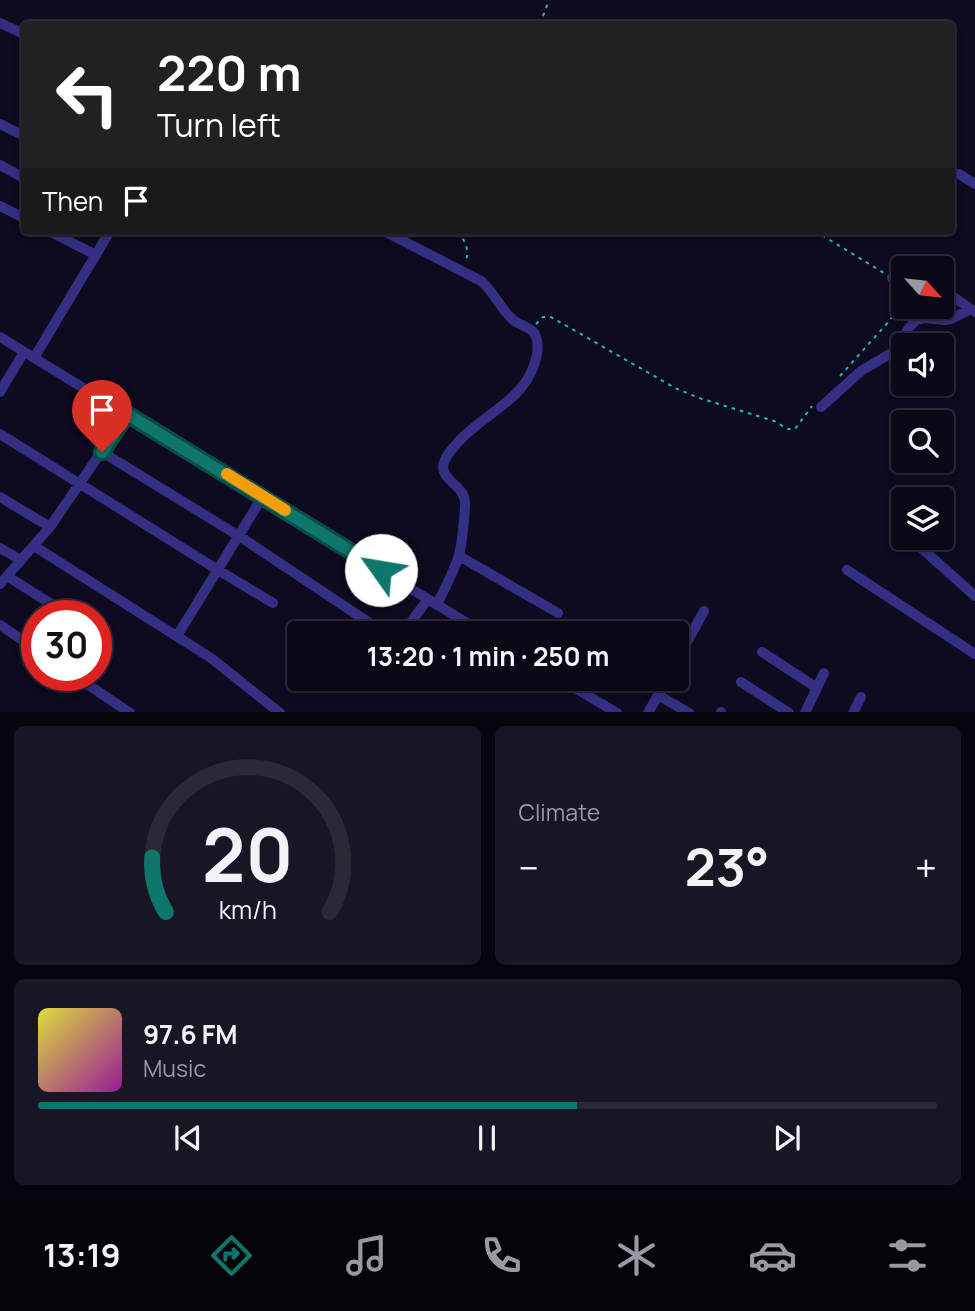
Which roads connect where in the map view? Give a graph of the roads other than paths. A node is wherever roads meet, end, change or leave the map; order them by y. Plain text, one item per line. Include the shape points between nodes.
1 (0, 23) edge
2 (21, 33) edge
3 (0, 124) edge
4 (21, 134) edge
5 (0, 165) edge
6 (959, 174) dead end
7 (21, 176) edge
8 (975, 184) edge
9 (0, 206) edge
10 (21, 216) edge
11 (58, 235) edge
12 (108, 235) edge
13 (392, 235) edge
14 (96, 255) junction
15 (954, 297) edge
16 (973, 310) edge
17 (0, 337) edge
18 (24, 352) junction
19 (34, 358) junction
20 (0, 392) edge
21 (817, 407) road end
22 (127, 414) junction
23 (0, 434) edge
24 (102, 452) junction
25 (80, 483) junction
26 (263, 496) junction
27 (0, 497) edge
28 (50, 527) junction
29 (239, 536) junction
30 (34, 546) junction
31 (0, 548) edge
32 (923, 550) edge
33 (459, 556) junction
34 (21, 560) junction
35 (218, 570) junction
36 (846, 570) dead end
37 (3, 580) edge
38 (975, 596) edge
39 (40, 600) edge
40 (432, 602) junction
41 (273, 603) dead end
42 (704, 611) dead end
43 (558, 613) dead end
44 (366, 621) edge
45 (414, 621) edge
46 (463, 621) edge
47 (0, 625) edge
48 (177, 636) junction
49 (689, 638) edge
50 (21, 639) edge
51 (762, 652) dead end
52 (975, 654) edge
53 (824, 673) dead end
54 (741, 682) dead end
55 (817, 688) junction
56 (98, 691) edge
57 (581, 691) edge
58 (660, 691) edge
59 (658, 695) junction
60 (861, 697) dead end
61 (130, 712) edge
62 (280, 712) edge
63 (617, 712) edge
64 (648, 712) edge
65 (689, 712) edge
66 (789, 712) edge
67 (805, 712) edge
68 (853, 712) edge

1 - 2 street
3 - 4 street
5 - 7 street
6 - 8 street
9 - 10 street
11 - 14 street
12 - 14 street
13 - 33 street via 481,281 510,317 537,338 535,361 521,388 464,436 443,464 444,476 465,502
14 - 19 street
15 - 16 street
16 - 21 street via 951,319 916,320 893,352
17 - 18 street
18 - 19 street
18 - 20 street
19 - 22 street
22 - 24 street
22 - 26 street
23 - 25 street
24 - 25 street
24 - 29 street
25 - 28 street
25 - 35 street
26 - 29 street
26 - 40 street
27 - 28 street
28 - 30 street
29 - 35 street
29 - 44 street
30 - 34 street
30 - 48 street
31 - 34 street
32 - 38 street
33 - 40 street
33 - 43 street
34 - 37 street
35 - 41 street
35 - 48 street
36 - 52 street
37 - 39 street
40 - 45 street
40 - 46 street
42 - 49 street
47 - 50 street
48 - 62 street
51 - 55 street
53 - 55 street
54 - 66 street
55 - 67 street
56 - 61 street
57 - 63 street
58 - 59 street
59 - 64 street
59 - 65 street
60 - 68 street

